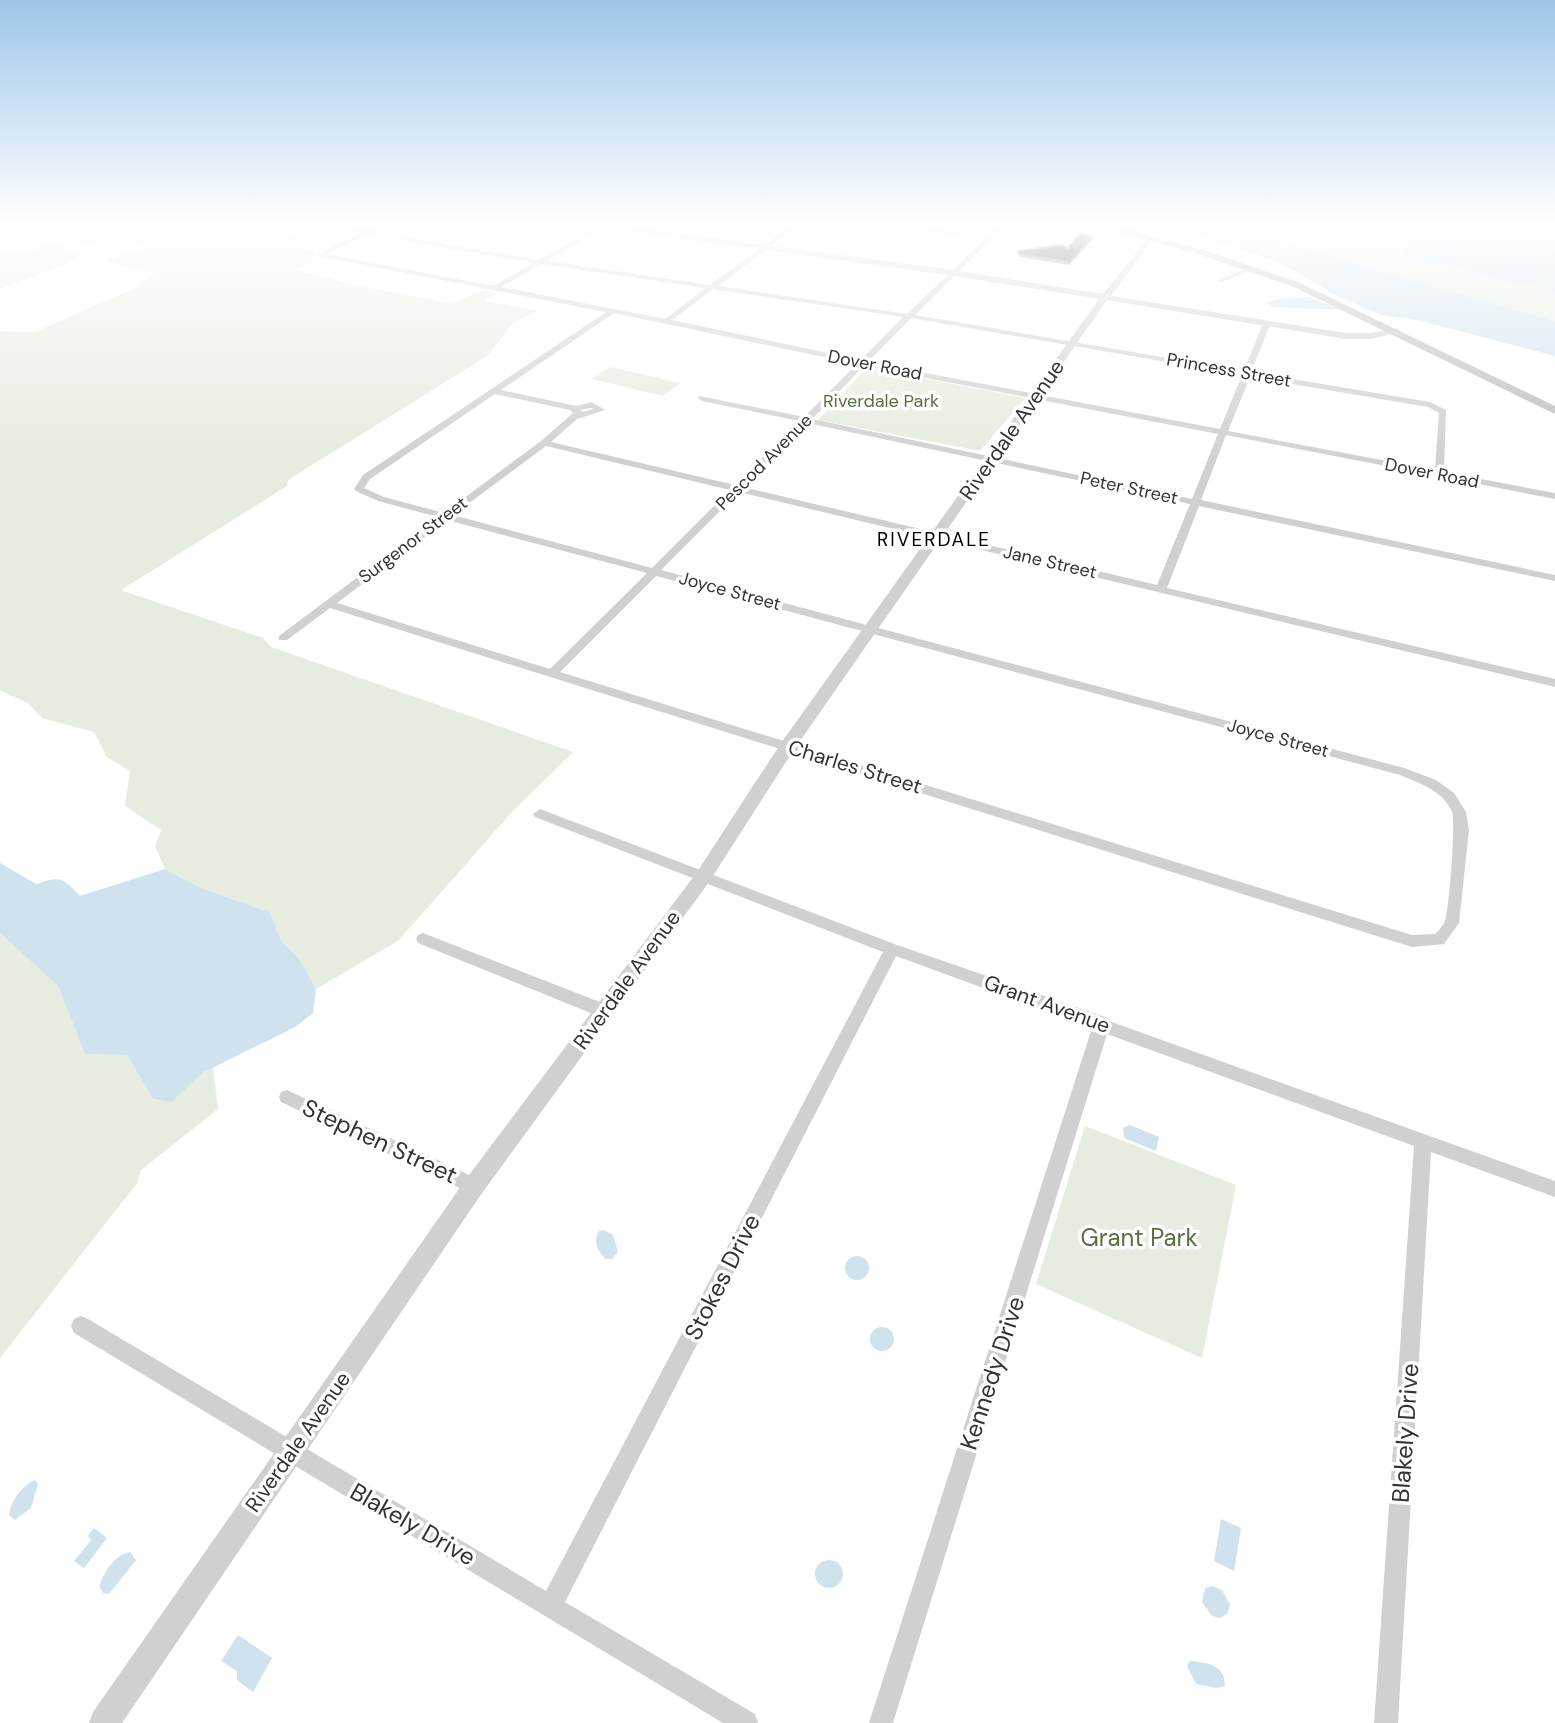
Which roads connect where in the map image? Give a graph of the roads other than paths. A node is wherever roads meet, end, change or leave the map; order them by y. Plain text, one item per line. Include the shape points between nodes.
1 (568, 302) edge
2 (691, 302) edge
3 (813, 302) edge
4 (924, 302) edge
5 (1101, 302) edge
6 (1139, 302) edge
7 (1336, 302) edge
8 (612, 311) junction
9 (909, 316) junction
10 (666, 321) junction
11 (1267, 323) junction
12 (1396, 331) junction
13 (1074, 343) junction
14 (863, 363) junction
15 (1247, 373) junction
16 (494, 391) junction
17 (1037, 396) junction
18 (702, 398) dead end
19 (1555, 410) edge
20 (804, 421) junction
21 (1222, 432) junction
22 (544, 443) junction
23 (991, 459) junction
24 (1439, 474) junction
25 (738, 488) junction
26 (1555, 496) edge
27 (1196, 502) junction
28 (447, 515) junction
29 (937, 535) junction
30 (655, 571) junction
31 (1555, 578) edge
32 (1161, 588) junction
33 (328, 604) junction
34 (873, 629) junction
35 (283, 638) dead end
36 (552, 674) junction
37 (1555, 682) edge
38 (787, 747) junction
39 (540, 814) dead end
40 (703, 877) junction
41 (1381, 931) joint
42 (423, 939) dead end
43 (892, 948) junction
44 (604, 1011) junction
45 (1102, 1023) junction
46 (286, 1097) dead end
47 (1423, 1142) junction
48 (474, 1186) junction
49 (1555, 1189) edge
50 (80, 1326) dead end
51 (290, 1452) junction
52 (551, 1606) junction
53 (104, 1723) edge
54 (746, 1723) edge
55 (881, 1723) edge
56 (1386, 1723) edge

1 - 8 street, Dover Road
2 - 10 street
3 - 9 street, Princess Street
4 - 9 street, Pescod Avenue
5 - 13 street, Riverdale Avenue
6 - 11 street
7 - 12 main road
8 - 10 street, Dover Road
8 - 16 street, Joyce Street
9 - 13 street, Princess Street
9 - 14 street, Pescod Avenue
10 - 14 street, Dover Road
11 - 12 street via 1353,336
11 - 15 street
12 - 19 main road
13 - 15 street, Princess Street
13 - 17 street, Riverdale Avenue
14 - 17 street, Dover Road
14 - 20 street, Pescod Avenue
15 - 21 street
15 - 24 street, Princess Street via 1443,410
16 - 22 street, Surgenor Street via 576,413
16 - 28 street, Joyce Street via 359,484 365,494
17 - 21 street, Dover Road
17 - 23 street, Riverdale Avenue
18 - 20 street, Peter Street
20 - 23 street, Peter Street
20 - 25 street, Pescod Avenue
21 - 24 street, Dover Road
21 - 27 street
22 - 25 street, Jane Street
22 - 28 street, Surgenor Street
23 - 27 street, Peter Street
23 - 29 street, Riverdale Avenue
24 - 26 street, Dover Road
25 - 29 street, Jane Street
25 - 30 street, Pescod Avenue
27 - 31 street, Peter Street
27 - 32 street
28 - 30 street, Joyce Street
28 - 33 street, Surgenor Street
29 - 32 street, Jane Street
29 - 34 street, Riverdale Avenue
30 - 34 street, Joyce Street
30 - 36 street, Pescod Avenue
32 - 37 street, Jane Street
33 - 35 street, Surgenor Street
33 - 36 street, Charles Street
34 - 38 street, Riverdale Avenue
34 - 41 street, Joyce Street via 1404,772 1440,789 1459,811 1462,830 1452,923 1438,940 1412,941
36 - 38 street, Charles Street
38 - 40 street, Riverdale Avenue
38 - 41 street, Charles Street
39 - 40 street, Grant Avenue
40 - 43 street, Grant Avenue
40 - 44 street, Riverdale Avenue
42 - 44 street
43 - 45 street, Grant Avenue
43 - 52 street, Stokes Drive
44 - 48 street, Riverdale Avenue
45 - 47 street, Grant Avenue
45 - 55 street, Kennedy Drive
46 - 48 street, Stephen Street
47 - 49 street, Grant Avenue
47 - 56 street, Blakely Drive
48 - 51 street, Riverdale Avenue
50 - 51 street, Blakely Drive
51 - 52 street, Blakely Drive
51 - 53 street, Riverdale Avenue
52 - 54 street, Blakely Drive

